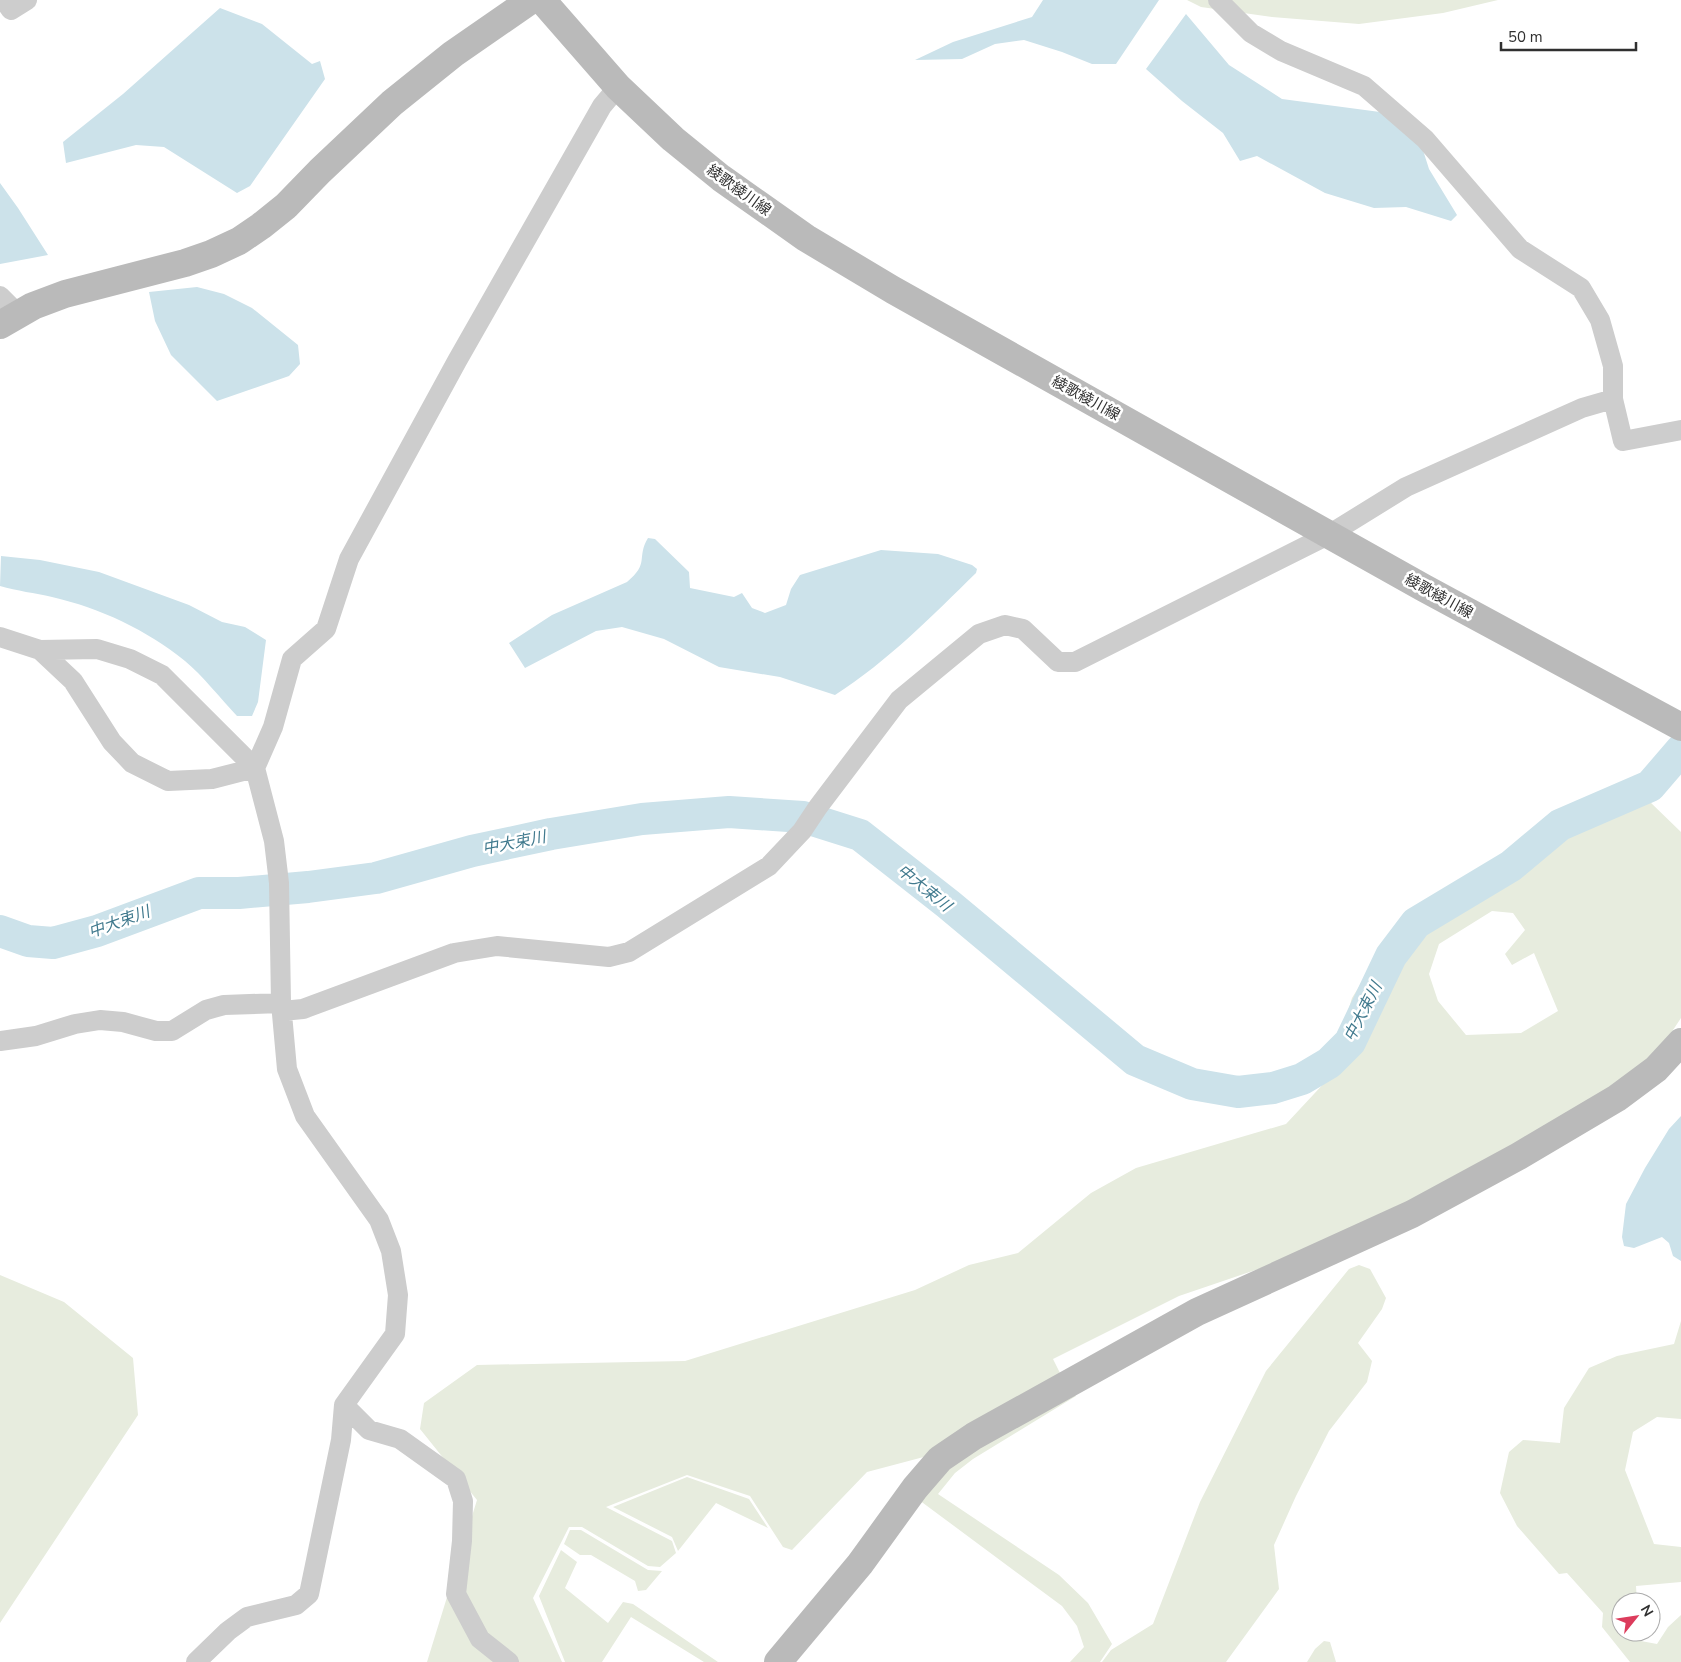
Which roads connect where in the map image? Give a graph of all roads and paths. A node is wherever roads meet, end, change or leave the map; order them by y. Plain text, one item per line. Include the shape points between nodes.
1 (4, 0) edge
2 (27, 0) edge
3 (531, 0) edge
4 (542, 0) edge
5 (1218, 0) edge
6 (618, 87) junction
7 (6, 312) edge
8 (1613, 399) junction
9 (1681, 430) edge
10 (1330, 534) junction
11 (0, 637) edge
12 (40, 650) junction
13 (1681, 727) edge
14 (255, 768) junction
15 (281, 1007) junction
16 (0, 1042) edge
17 (1681, 1042) edge
18 (344, 1405) junction
19 (196, 1662) edge
20 (509, 1662) edge
21 (778, 1662) edge

1 - 2 street via 11,10
3 - 7 street via 453,54 392,103 286,206 239,241 185,263
4 - 6 street, 綾歌綾川線
5 - 8 street via 1251,33 1273,46 1364,86 1425,139 1520,249 1581,288 1600,320 1613,366
6 - 10 street, 綾歌綾川線 via 714,172 806,238
6 - 14 street via 602,106 568,165 353,551 326,629 292,658 274,727
8 - 9 street via 1623,441
8 - 10 street via 1582,408 1406,487
10 - 13 street, 綾歌綾川線
10 - 15 street via 1075,662 1058,662 1023,629 1005,625 979,634 899,700 802,831 769,866 629,952 609,957 497,946 454,953 303,1009
11 - 12 street
12 - 14 street via 97,649 130,659 162,675
12 - 14 street via 73,681 112,742 132,763 168,781 212,779
14 - 15 street via 274,841 279,883
15 - 16 street via 224,1005 206,1010 172,1031 100,1020
15 - 18 street via 287,1069 305,1116 379,1220 391,1251 398,1295 395,1334
17 - 21 street via 1656,1070 1617,1098 1519,1156 1412,1214 1197,1312 974,1436 940,1459 860,1564
18 - 19 street via 341,1440 309,1594 296,1605 247,1617
18 - 20 street via 369,1430 400,1439 456,1479 463,1501 456,1594 480,1639

